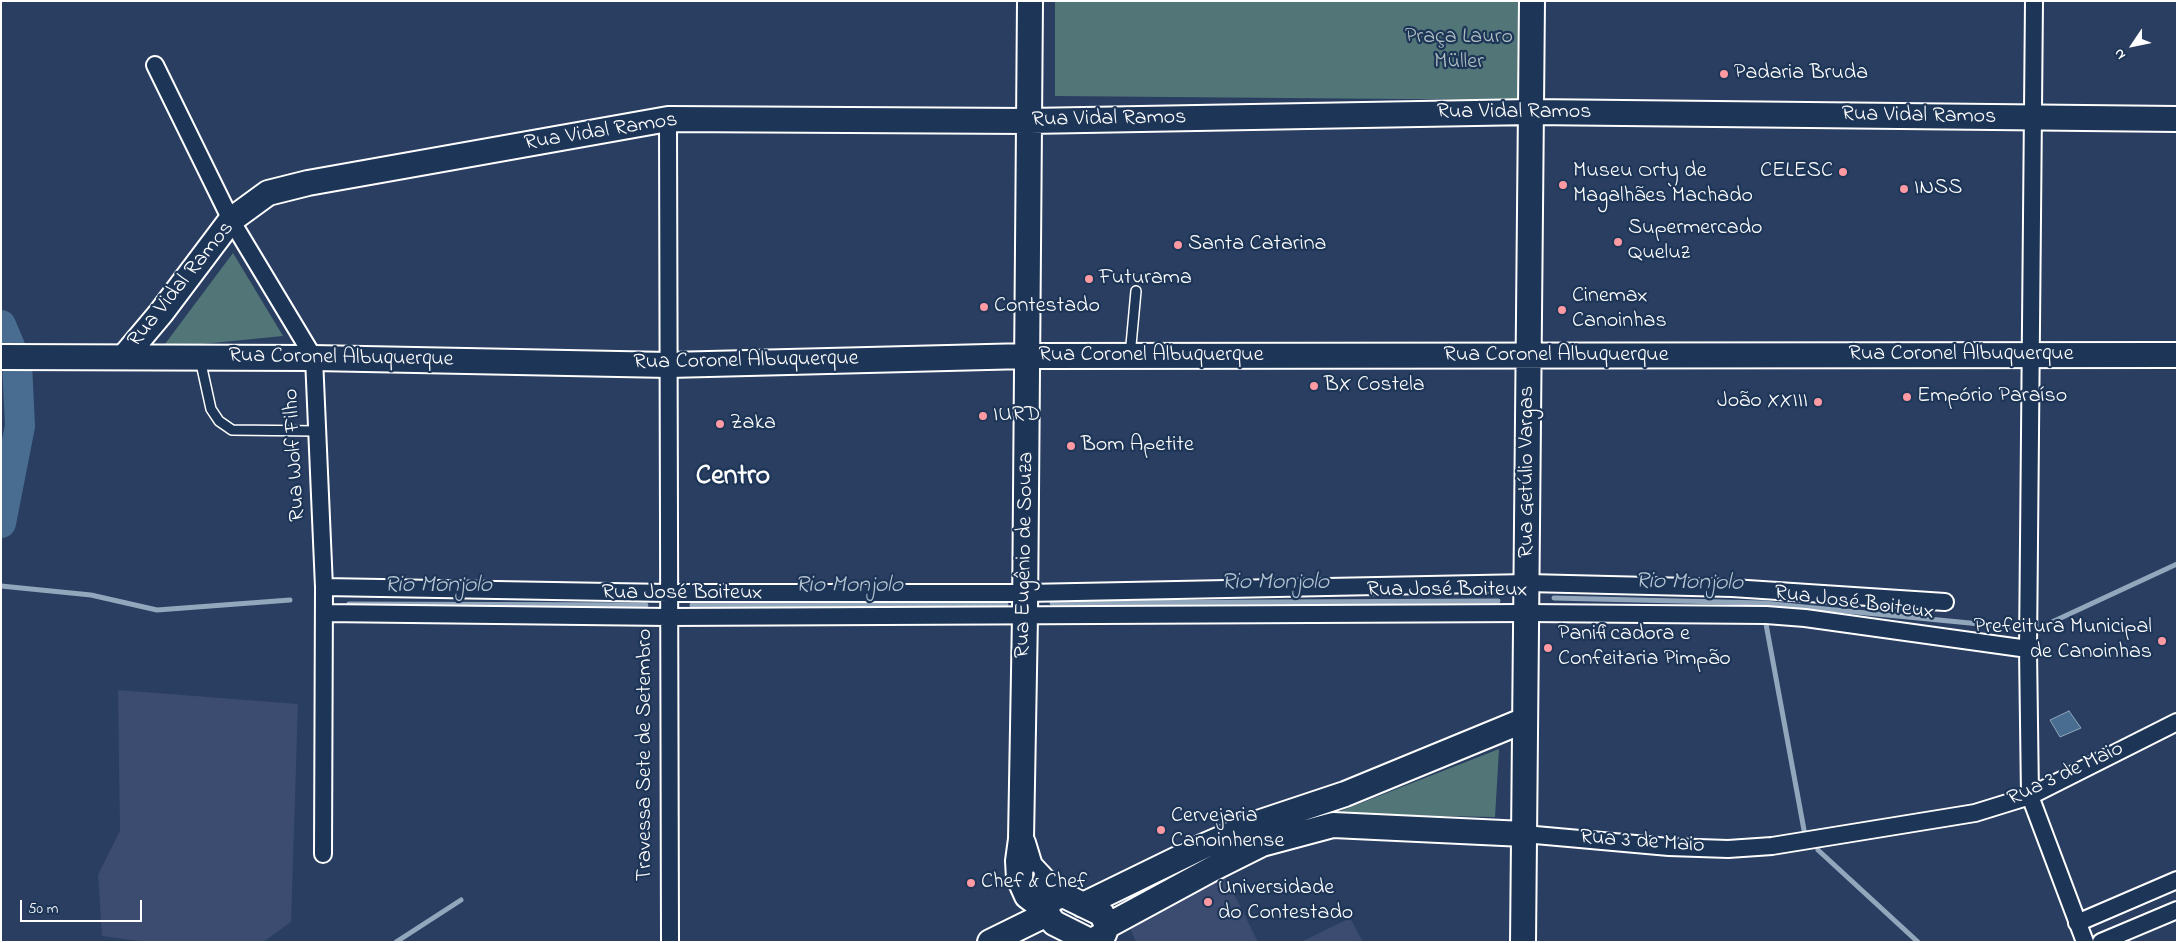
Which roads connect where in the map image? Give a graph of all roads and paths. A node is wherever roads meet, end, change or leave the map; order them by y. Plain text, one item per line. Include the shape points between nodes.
1 (1030, 1) edge
2 (1532, 1) edge
3 (2034, 1) edge
4 (155, 65) dead end
5 (1531, 112) junction
6 (668, 118) junction
7 (2032, 119) junction
8 (2177, 120) edge
9 (1029, 121) junction
10 (231, 220) junction
11 (1136, 291) dead end
12 (2030, 355) junction
13 (2177, 355) edge
14 (1027, 356) junction
15 (1130, 356) junction
16 (1529, 356) junction
17 (1, 357) edge
18 (124, 357) junction
19 (199, 357) junction
20 (314, 358) junction
21 (669, 365) junction
22 (317, 431) junction
23 (1528, 583) junction
24 (324, 587) junction
25 (668, 593) junction
26 (1944, 602) dead end
27 (1025, 605) junction
28 (324, 613) junction
29 (1527, 613) junction
30 (668, 617) junction
31 (2028, 649) junction
32 (1525, 720) junction
33 (2177, 722) edge
34 (2030, 796) junction
35 (1330, 800) junction
36 (1332, 825) junction
37 (1524, 834) junction
38 (323, 854) dead end
39 (1156, 870) junction
40 (2177, 880) edge
41 (1169, 892) junction
42 (1060, 906) junction
43 (2177, 910) edge
44 (2077, 923) junction
45 (1099, 937) edge
46 (670, 942) edge
47 (990, 942) edge
48 (1523, 942) edge
49 (2085, 942) edge
50 (2101, 942) edge

1 - 9 main road, Rua Eugênio de Souza
2 - 5 main road, Rua Getúlio Vargas
3 - 7 street
4 - 10 street, Rua Wolf Filho
5 - 7 main road, Rua Vidal Ramos
5 - 9 main road, Rua Vidal Ramos
5 - 16 main road, Rua Getúlio Vargas
6 - 9 main road, Rua Vidal Ramos
6 - 10 main road, Rua Vidal Ramos via 308,183 268,193
6 - 21 street, Travessa Sete de Setembro
7 - 8 main road, Rua Vidal Ramos
7 - 12 street
9 - 14 main road, Rua Eugênio de Souza
10 - 18 main road, Rua Vidal Ramos
10 - 20 street, Rua Wolf Filho
11 - 15 lane
12 - 13 main road, Rua Coronel Albuquerque
12 - 16 main road, Rua Coronel Albuquerque
12 - 31 street
14 - 15 main road, Rua Coronel Albuquerque
14 - 21 main road, Rua Coronel Albuquerque
14 - 27 main road, Rua Eugênio de Souza
15 - 16 main road, Rua Coronel Albuquerque
16 - 23 main road, Rua Getúlio Vargas
17 - 18 main road, Rua Coronel Albuquerque
18 - 19 main road, Rua Coronel Albuquerque
19 - 20 main road, Rua Coronel Albuquerque
19 - 22 lane via 211,409 219,421 232,430
20 - 21 main road, Rua Coronel Albuquerque
20 - 22 street, Rua Wolf Filho
21 - 25 street, Travessa Sete de Setembro
22 - 24 street, Rua Wolf Filho
23 - 26 street, Rua José Boiteux via 1732,588
23 - 27 street, Rua José Boiteux
23 - 29 main road, Rua Getúlio Vargas
24 - 25 street, Rua José Boiteux
24 - 28 street, Rua Wolf Filho
25 - 27 street, Rua José Boiteux
25 - 30 street, Travessa Sete de Setembro
27 - 29 street, Rua José Boiteux
27 - 30 street, Rua José Boiteux
27 - 42 main road, Rua Eugênio de Souza via 1021,839 1030,866
28 - 30 street, Rua José Boiteux
28 - 38 street, Rua Wolf Filho
29 - 31 street, Rua José Boiteux via 1766,615
29 - 32 main road, Rua Getúlio Vargas
30 - 46 street, Travessa Sete de Setembro
31 - 34 street
32 - 35 main road
32 - 37 main road, Rua Getúlio Vargas
33 - 34 street, Rua 3 de Maio
34 - 37 street, Rua 3 de Maio via 1975,813 1728,850
34 - 44 street
35 - 36 main road
35 - 39 main road via 1256,824
36 - 37 main road, Rua 3 de Maio
36 - 41 main road, Rua 3 de Maio via 1262,844
37 - 48 main road, Rua Getúlio Vargas
39 - 41 main road
39 - 42 main road
40 - 44 street
41 - 45 main road, Rua 3 de Maio
42 - 45 main road via 1054,923
42 - 45 main road via 1102,914
42 - 47 main road
43 - 50 street
44 - 49 street

